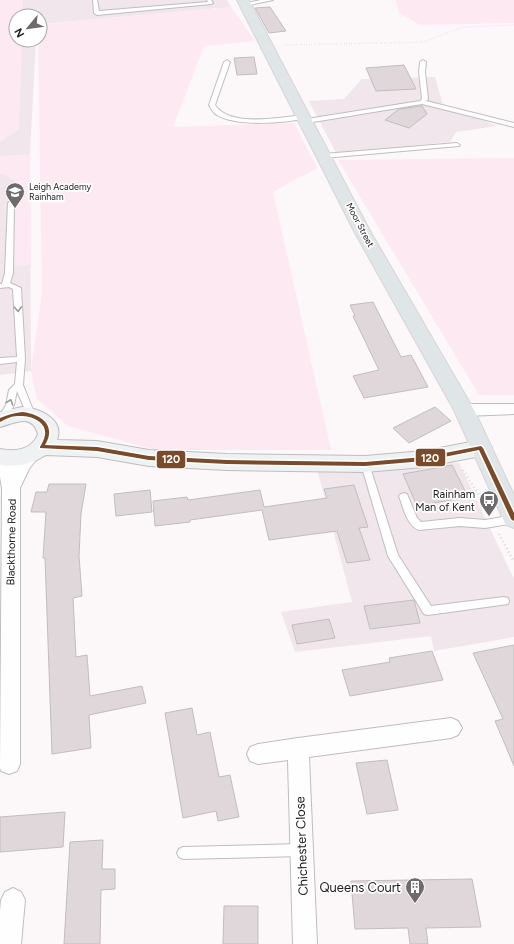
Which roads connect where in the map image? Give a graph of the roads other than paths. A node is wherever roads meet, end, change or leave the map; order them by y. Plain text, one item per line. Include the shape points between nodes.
1 (95, 0) edge
2 (209, 0) edge
3 (271, 0) edge
4 (244, 2) edge
5 (227, 62) dead end
6 (423, 62) dead end
7 (422, 102) junction
8 (306, 119) junction
9 (514, 125) edge
10 (457, 146) dead end
11 (324, 156) junction
12 (11, 202) dead end
13 (2, 286) edge
14 (21, 359) junction
15 (0, 361) edge
16 (19, 385) junction
17 (514, 409) edge
18 (464, 410) junction
19 (1, 419) edge
20 (38, 419) junction
21 (481, 448) junction
22 (38, 449) junction
23 (97, 449) junction
24 (1, 457) edge
25 (365, 464) junction
26 (11, 488) junction
27 (404, 496) dead end
28 (514, 519) edge
29 (504, 601) dead end
30 (5, 635) edge
31 (451, 728) dead end
32 (298, 748) junction
33 (258, 754) dead end
34 (9, 764) dead end
35 (301, 850) junction
36 (183, 853) dead end
37 (13, 900) dead end
38 (9, 944) edge
39 (305, 944) edge

1 - 2 lane via 97,13 211,3
3 - 4 lane
4 - 8 main road, Moor Street
5 - 8 lane via 212,105 220,116 238,121
6 - 7 lane via 425,99
7 - 8 lane
7 - 9 lane
8 - 11 main road, Moor Street
10 - 11 lane
11 - 18 main road, Moor Street via 362,232
12 - 13 lane via 9,273
13 -> 14 lane via 10,285 17,288
14 - 15 lane
14 - 16 lane
19 -> 16 lane via 10,405 13,390
16 - 20 lane
17 - 18 street
18 - 21 main road, Moor Street
19 - 20 street via 20,414
20 - 22 street via 49,434 48,440
20 - 23 street
21 - 25 street via 424,459
21 - 28 main road, Moor Street
22 - 23 street
22 - 24 street via 17,458
22 - 26 street, Blackthorne Road via 22,466
23 - 25 street via 149,458
24 - 26 street, Blackthorne Road
25 - 29 lane via 393,556 428,612
26 - 30 street, Blackthorne Road
27 - 28 lane via 413,520 419,526 460,522 485,524
30 - 34 street, Blackthorne Road
31 - 32 street
32 - 33 street
32 - 35 street, Chichester Close
35 - 36 lane
35 - 39 street, Chichester Close
37 - 38 street

